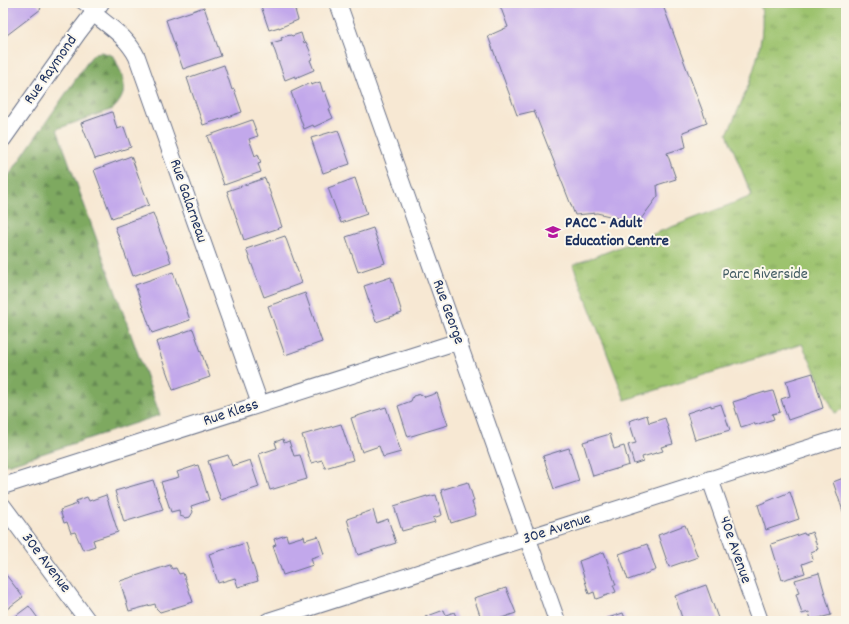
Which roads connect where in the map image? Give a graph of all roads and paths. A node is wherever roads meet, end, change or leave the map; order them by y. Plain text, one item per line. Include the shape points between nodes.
1 (79, 3) edge
2 (338, 3) edge
3 (97, 8) edge
4 (3, 139) edge
5 (458, 341) junction
6 (260, 404) junction
7 (846, 436) edge
8 (710, 480) junction
9 (3, 486) edge
10 (3, 506) edge
11 (529, 538) junction
12 (88, 621) edge
13 (268, 621) edge
14 (557, 621) edge
15 (760, 621) edge

1 - 3 lane
2 - 5 street, Rue George
3 - 4 street, Rue Raymond
3 - 6 street, Rue Galarneau via 132,46 137,57
5 - 6 street, Rue Kless
5 - 11 street, Rue George
6 - 9 street, Rue Kless
7 - 8 street, 30e Avenue
8 - 11 street, 30e Avenue
8 - 15 street, 40e Avenue
10 - 12 street, 30e Avenue
11 - 13 street, 30e Avenue
11 - 14 street, Rue George

